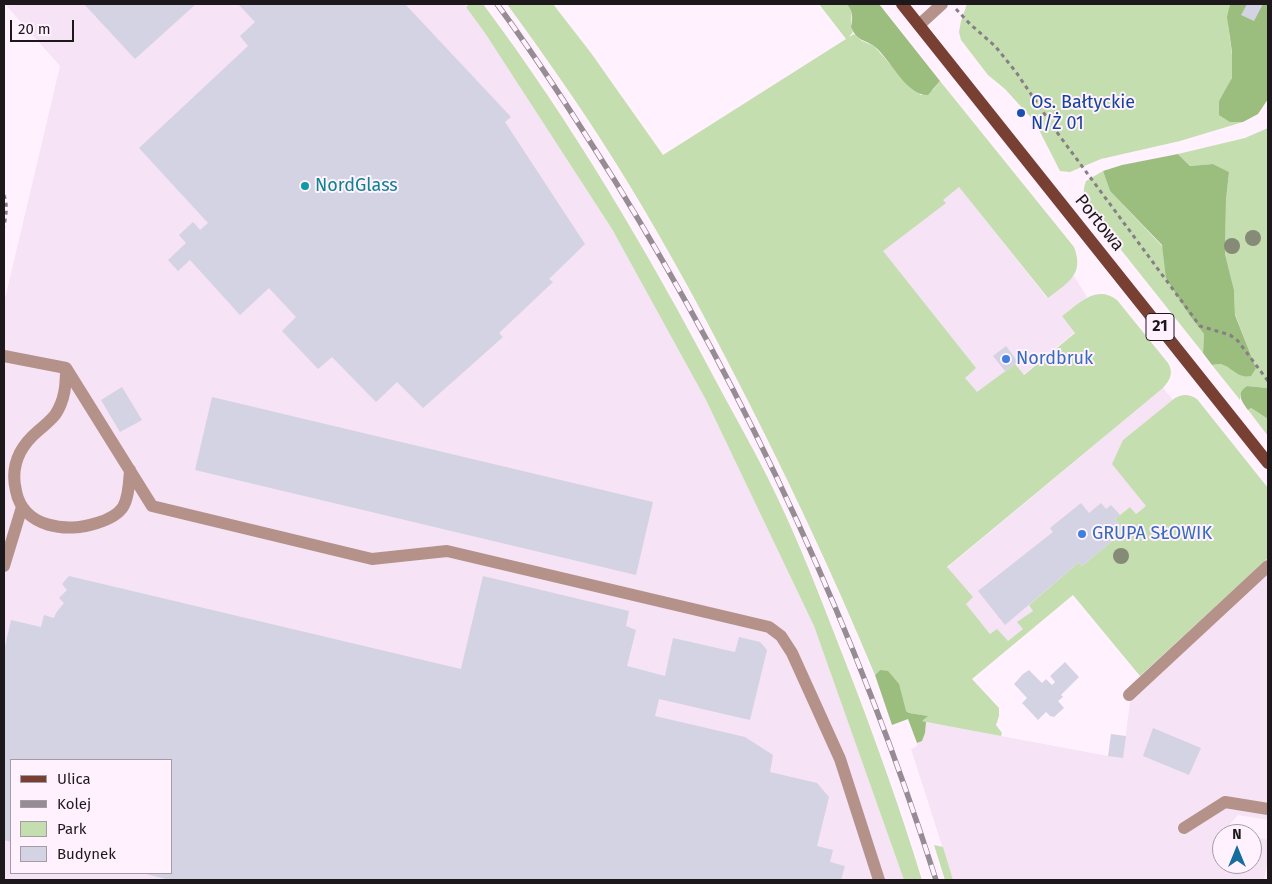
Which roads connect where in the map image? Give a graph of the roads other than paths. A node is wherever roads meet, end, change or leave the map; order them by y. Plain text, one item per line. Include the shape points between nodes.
1 (902, 4) edge
2 (942, 4) edge
3 (919, 25) junction
4 (4, 356) edge
5 (66, 368) junction
6 (1268, 463) edge
7 (130, 470) junction
8 (22, 507) junction
9 (4, 566) edge
10 (1268, 566) edge
11 (1129, 694) dead end
12 (1268, 809) edge
13 (1184, 828) dead end
14 (879, 880) edge

1 - 3 main road, Portowa / 21
2 - 3 street
3 - 6 main road, Portowa / 21
4 - 5 street
5 - 7 street
5 - 8 street via 61,405 18,454 14,474
7 - 8 street via 128,492 122,508 110,519 89,526 50,526 32,517
7 - 14 street via 152,506 162,509 372,559 447,551 770,627 781,636 792,653 840,759
8 - 9 street
10 - 11 street
12 - 13 street via 1225,802

